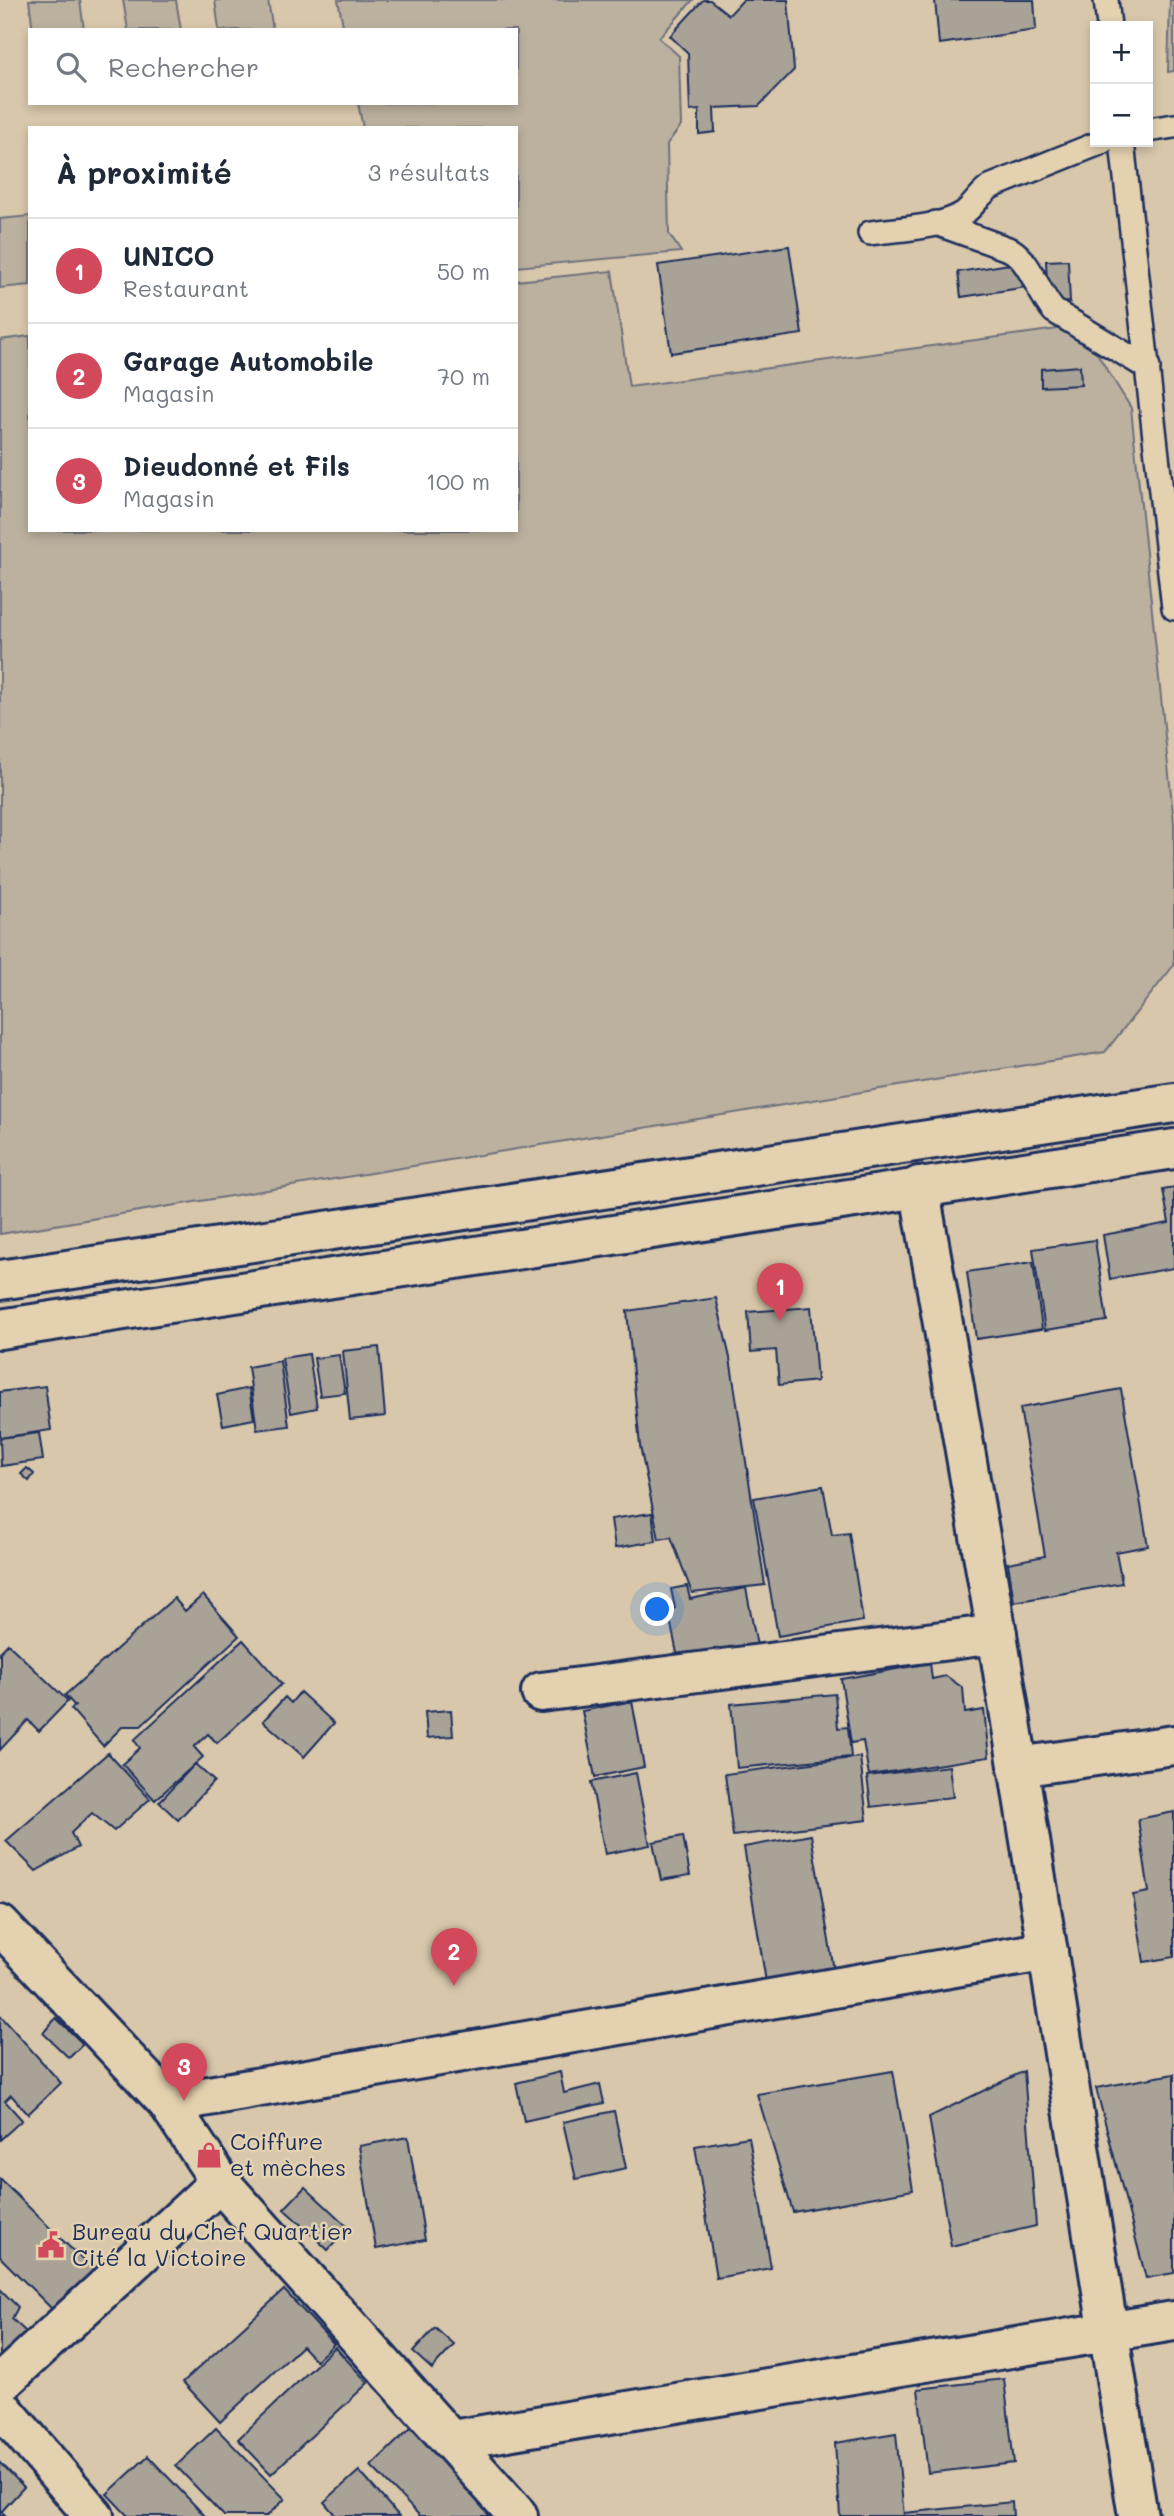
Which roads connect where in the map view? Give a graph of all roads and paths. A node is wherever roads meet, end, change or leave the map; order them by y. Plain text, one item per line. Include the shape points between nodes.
1 (1106, 0) edge
2 (1108, 21) edge
3 (1174, 126) edge
4 (1153, 129) edge
5 (1090, 147) edge
6 (1123, 147) edge
7 (936, 223) junction
8 (870, 233) dead end
9 (1148, 368) junction
10 (1174, 608) edge
11 (1174, 1103) edge
12 (1174, 1149) edge
13 (919, 1186) junction
14 (0, 1280) edge
15 (0, 1329) edge
16 (998, 1634) junction
17 (541, 1692) dead end
18 (1174, 1745) edge
19 (1018, 1767) junction
20 (0, 1925) edge
21 (1048, 1951) junction
22 (168, 2103) junction
23 (220, 2182) junction
24 (1174, 2321) edge
25 (1109, 2332) junction
26 (0, 2384) edge
27 (0, 2406) edge
28 (452, 2440) junction
29 (94, 2516) edge
30 (518, 2516) edge
31 (1138, 2516) edge

1 - 2 lane
3 - 4 lane
5 - 7 lane via 999,182 961,215
6 - 9 lane
7 - 8 lane
7 - 9 lane via 1011,250 1054,311
9 - 10 lane
11 - 14 street
12 - 13 street
13 - 15 street
13 - 16 street
16 - 17 street
16 - 19 street
18 - 19 street
19 - 21 street
20 - 22 street
21 - 22 street
21 - 25 street
22 - 23 street
23 - 26 street
23 - 28 street
24 - 25 street
25 - 28 street
25 - 31 street
27 - 29 street
28 - 30 street

